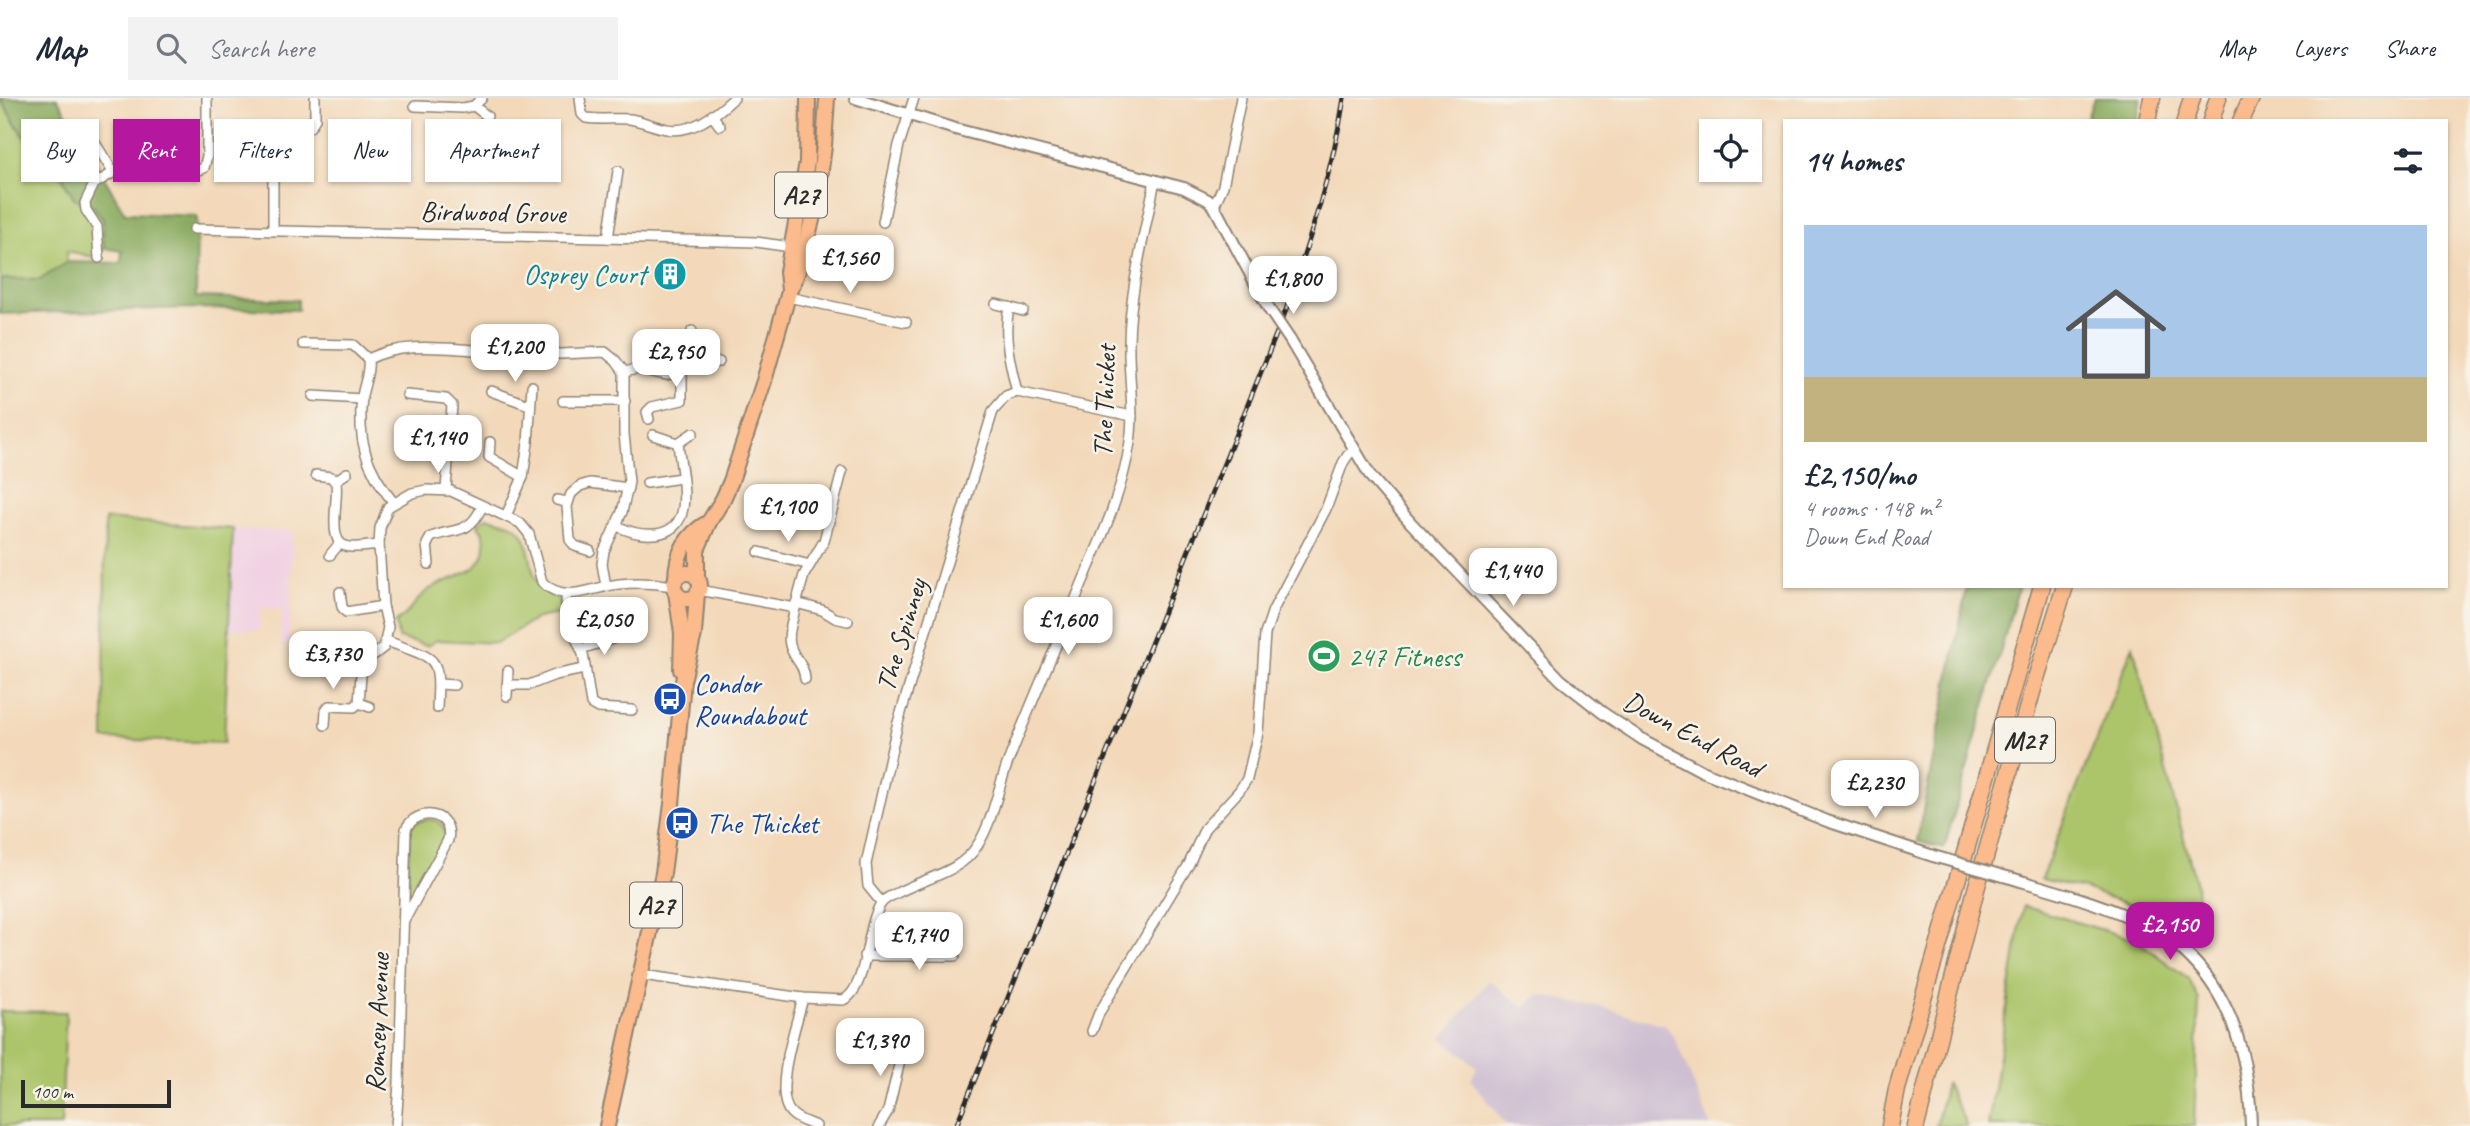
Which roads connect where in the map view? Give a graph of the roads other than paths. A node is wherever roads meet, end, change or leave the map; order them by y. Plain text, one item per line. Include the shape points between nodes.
1 (207, 98) edge
2 (315, 98) edge
3 (481, 98) edge
4 (580, 98) edge
5 (808, 98) edge
6 (827, 98) edge
7 (855, 98) edge
8 (914, 98) edge
9 (1241, 98) edge
10 (2152, 98) edge
11 (2192, 98) edge
12 (2218, 98) edge
13 (2251, 98) edge
14 (430, 102) edge
15 (730, 102) edge
16 (415, 106) dead end
17 (474, 106) junction
18 (712, 115) junction
19 (487, 117) dead end
20 (910, 117) junction
21 (314, 119) edge
22 (2147, 119) edge
23 (2186, 119) edge
24 (2212, 119) edge
25 (2242, 119) edge
26 (720, 126) dead end
27 (99, 148) edge
28 (200, 169) edge
29 (618, 171) dead end
30 (113, 172) joint
31 (1155, 180) junction
32 (273, 182) edge
33 (1214, 206) junction
34 (883, 222) dead end
35 (194, 229) dead end
36 (273, 230) junction
37 (608, 238) junction
38 (791, 247) junction
39 (99, 258) dead end
40 (789, 294) junction
41 (996, 304) dead end
42 (1009, 307) junction
43 (1023, 311) dead end
44 (906, 322) dead end
45 (692, 331) dead end
46 (547, 332) dead end
47 (303, 344) dead end
48 (477, 350) dead end
49 (519, 351) dead end
50 (549, 353) junction
51 (368, 359) junction
52 (719, 362) dead end
53 (693, 363) junction
54 (682, 370) junction
55 (624, 372) junction
56 (334, 385) dead end
57 (532, 386) dead end
58 (491, 391) dead end
59 (412, 392) dead end
60 (1017, 392) junction
61 (313, 396) dead end
62 (334, 397) junction
63 (362, 399) junction
64 (563, 401) dead end
65 (625, 401) junction
66 (529, 405) junction
67 (1132, 416) junction
68 (649, 419) dead end
69 (693, 433) dead end
70 (653, 435) dead end
71 (407, 442) dead end
72 (490, 442) dead end
73 (678, 443) junction
74 (450, 448) junction
75 (1354, 450) junction
76 (842, 472) dead end
77 (347, 473) dead end
78 (316, 475) dead end
79 (523, 477) junction
80 (681, 478) junction
81 (335, 481) junction
82 (647, 483) dead end
83 (628, 488) junction
84 (446, 490) junction
85 (557, 500) dead end
86 (393, 502) junction
87 (568, 502) junction
88 (482, 507) junction
89 (773, 509) dead end
90 (506, 516) junction
91 (709, 522) junction
92 (830, 522) junction
93 (617, 526) junction
94 (340, 543) junction
95 (379, 545) junction
96 (590, 551) dead end
97 (759, 552) dead end
98 (330, 555) dead end
99 (429, 564) dead end
100 (810, 565) junction
101 (676, 585) junction
102 (606, 586) junction
103 (698, 587) junction
104 (2041, 588) edge
105 (2063, 588) edge
106 (2075, 588) edge
107 (340, 592) dead end
108 (566, 595) junction
109 (796, 605) junction
110 (383, 606) junction
111 (848, 621) dead end
112 (618, 637) dead end
113 (387, 641) junction
114 (581, 649) junction
115 (293, 654) dead end
116 (362, 660) junction
117 (584, 669) junction
118 (508, 671) dead end
119 (805, 679) dead end
120 (683, 681) junction
121 (439, 684) junction
122 (454, 685) dead end
123 (507, 685) junction
124 (507, 696) dead end
125 (359, 703) junction
126 (370, 707) dead end
127 (437, 708) dead end
128 (632, 710) dead end
129 (325, 725) dead end
130 (1975, 893) junction
131 (881, 902) junction
132 (404, 921) junction
133 (942, 946) dead end
134 (864, 956) junction
135 (942, 956) junction
136 (955, 956) dead end
137 (642, 975) junction
138 (803, 998) junction
139 (1093, 1031) dead end
140 (905, 1040) dead end
141 (396, 1126) edge
142 (607, 1126) edge
143 (816, 1126) edge
144 (879, 1126) edge
145 (1890, 1126) edge
146 (1916, 1126) edge
147 (2251, 1126) edge

1 - 28 street via 207,156
2 - 21 street
3 - 17 street
4 - 18 street via 586,118 629,119 669,130 696,125
5 - 38 main road, A27 via 807,162
6 - 40 main road, A27 via 817,201
7 - 20 street
8 - 20 street
9 - 33 street via 1223,186
10 - 22 highway
11 - 23 highway
12 - 24 highway
13 - 25 highway
14 - 16 street
14 - 17 street
15 - 18 street
17 - 19 street
18 - 26 street
20 - 31 street
20 - 34 street
27 - 30 street
29 - 37 street
30 - 39 street via 94,184 85,203 97,227
31 - 33 street via 1197,193
31 - 67 street, The Thicket via 1131,310
32 - 36 street
33 - 75 street, Down End Road, bridge via 1269,309
35 - 36 street, Birdwood Grove
36 - 37 street, Birdwood Grove
37 - 38 street, Birdwood Grove
38 - 40 main road, A27
40 - 44 street
40 - 91 main road, A27 via 737,466
41 - 42 street
42 - 43 street
42 - 60 street via 1005,328
45 - 53 street
46 - 50 street
47 - 51 street via 353,345
48 - 51 street via 411,347
49 - 50 street
50 - 55 street via 605,352
51 - 63 street
52 - 53 street
53 - 54 street
54 - 55 street via 667,375 638,369
54 - 68 street via 682,400 652,407
55 - 65 street
56 - 62 street
57 - 66 street
58 - 66 street
59 - 74 street via 446,399 452,405
60 - 67 street
60 - 131 street, The Spinney via 1006,396 993,411 897,726 866,864 868,886
61 - 62 street
62 - 63 street
63 - 86 street via 362,444 369,465
64 - 65 street
65 - 83 street
66 - 79 street
67 - 131 street, The Thicket via 1118,493 978,845 954,868
69 - 73 street
70 - 73 street
71 - 74 street
72 - 79 street via 489,457
73 - 80 street
74 - 84 street
75 - 139 street via 1343,463 1326,509 1265,634 1258,733 1247,779 1205,828 1189,864 1098,1013
75 - 147 street, Down End Road, bridge via 1391,501 1561,680 1642,739 1702,771 1827,821 2130,917 2171,942 2217,991 2235,1027 2248,1082
76 - 92 street
77 - 81 street
78 - 81 street
79 - 90 street
80 - 82 street
80 - 93 street via 682,513 667,531 645,535
81 - 94 street via 335,531
83 - 87 street via 590,483 573,491
83 - 93 street
84 - 86 street via 418,491
84 - 88 street
85 - 87 street
86 - 95 street via 382,519
87 - 96 street via 570,540
88 - 90 street
88 - 99 street via 464,530 431,537
89 - 92 street
90 - 108 street via 528,534 542,582
91 - 101 main road, A27 via 695,530 685,544 677,562
91 - 103 main road, A27 via 697,552
92 - 100 street
93 - 102 street via 603,557
94 - 95 street via 347,547
94 - 98 street
95 - 110 street
97 - 100 street
100 - 109 street
101 - 102 street
101 - 103 main road via 686,573
101 - 103 main road via 680,597 687,599
101 - 120 main road, A27
102 - 108 street
103 - 109 street
103 - 120 main road, A27
104 - 145 highway, M27
105 - 130 highway, M27
106 - 130 highway, M27
107 - 110 street via 346,612
108 - 114 street via 567,618
109 - 111 street
109 - 119 street via 790,646
110 - 113 street
112 - 114 street via 606,646
113 - 116 street via 380,651
113 - 121 street via 434,661
114 - 117 street
115 - 116 street
116 - 125 street
117 - 123 street via 529,685
117 - 128 street via 594,707
118 - 123 street
120 - 137 main road, A27 via 667,843
121 - 122 street
121 - 127 street
123 - 124 street
125 - 126 street
125 - 129 street via 329,706
130 - 146 highway, M27
131 - 134 street
132 - 132 street, Romsey Avenue via 405,829 417,816 436,816 446,823 448,840
132 - 141 street, Romsey Avenue
133 - 135 street
134 - 135 street
134 - 138 street via 849,998
135 - 136 street
137 - 138 street
137 - 142 main road, A27
138 - 143 street via 783,1090 791,1114
140 - 144 street via 888,1111

